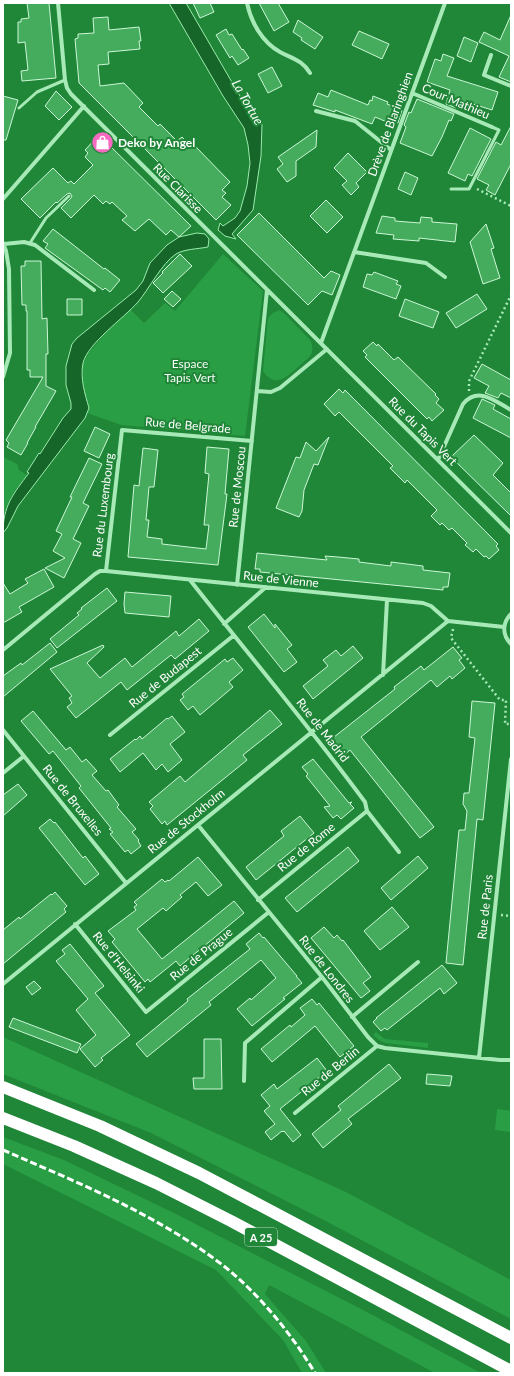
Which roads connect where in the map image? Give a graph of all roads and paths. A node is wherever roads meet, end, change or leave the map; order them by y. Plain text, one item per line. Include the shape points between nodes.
1 (58, 3) edge
2 (247, 3) edge
3 (445, 3) edge
4 (491, 55) dead end
5 (310, 73) dead end
6 (65, 80) junction
7 (511, 86) edge
8 (412, 93) junction
9 (84, 106) junction
10 (19, 108) dead end
11 (316, 111) dead end
12 (492, 127) joint
13 (391, 150) junction
14 (471, 186) junction
15 (451, 189) dead end
16 (69, 196) dead end
17 (3, 199) edge
18 (511, 206) edge
19 (3, 243) edge
20 (30, 243) junction
21 (354, 252) junction
22 (445, 277) dead end
23 (94, 290) dead end
24 (267, 290) junction
25 (511, 295) edge
26 (321, 343) junction
27 (327, 349) junction
28 (3, 377) edge
29 (257, 391) junction
30 (468, 398) junction
31 (511, 410) edge
32 (122, 430) joint
33 (252, 441) junction
34 (438, 460) junction
35 (511, 534) edge
36 (106, 571) junction
37 (190, 580) junction
38 (237, 585) junction
39 (266, 587) junction
40 (387, 600) junction
41 (511, 614) edge
42 (448, 621) junction
43 (454, 622) junction
44 (224, 624) junction
45 (504, 627) junction
46 (233, 636) junction
47 (511, 644) edge
48 (3, 650) edge
49 (383, 674) junction
50 (511, 724) edge
51 (3, 730) edge
52 (312, 732) junction
53 (110, 735) dead end
54 (24, 756) junction
55 (511, 759) edge
56 (3, 773) edge
57 (367, 811) junction
58 (198, 825) junction
59 (399, 852) dead end
60 (126, 883) junction
61 (258, 900) junction
62 (269, 912) junction
63 (75, 924) junction
64 (418, 962) dead end
65 (322, 977) junction
66 (3, 984) edge
67 (146, 1012) joint
68 (352, 1017) junction
69 (378, 1046) junction
70 (479, 1058) junction
71 (511, 1060) edge
72 (244, 1081) dead end
73 (3, 1087) edge
74 (295, 1113) dead end
75 (3, 1118) edge
76 (511, 1338) edge
77 (511, 1371) edge

1 - 6 street, Rue Clarisse
2 - 5 street via 253,21 268,44 304,64
3 - 8 street, Drève de Blaringhien
4 - 7 street via 484,75
6 - 9 street, Rue Clarisse via 67,88
6 - 10 lane via 37,92
8 - 12 street, Cour Mathieu
8 - 13 street, Drève de Blaringhien
9 - 17 street
9 - 24 street, Rue Clarisse
11 - 13 street via 355,121
12 - 14 lane via 499,130
13 - 21 street, Drève de Blaringhien
14 - 15 lane via 469,189
14 - 18 path
16 - 20 lane via 46,218
19 - 20 street
19 - 28 street via 9,269 10,353
20 - 23 street
21 - 22 street via 426,263
21 - 26 street, Drève de Blaringhien
24 - 26 street, Rue Clarisse
24 - 29 street, Rue de Moscou
25 - 30 path via 469,381
26 - 27 street, Rue du Tapis Vert
27 - 29 street via 280,388 272,392
27 - 34 street, Rue du Tapis Vert
29 - 33 street, Rue de Moscou
30 - 31 street via 484,396
30 - 34 street
32 - 33 street, Rue de Belgrade
32 - 36 street, Rue du Luxembourg
33 - 38 street, Rue de Moscou
34 - 35 street, Rue du Tapis Vert
36 - 37 street, Rue de Vienne
36 - 48 street, Rue du Luxembourg via 95,574
37 - 38 street, Rue de Vienne
37 - 44 street, Rue de Madrid
38 - 39 street, Rue de Vienne
39 - 40 street, Rue de Vienne
39 - 44 street
40 - 42 street, Rue de Vienne via 423,603 431,606
40 - 49 street
41 - 45 street
42 - 43 street
42 - 49 street, Rue de Stockholm
43 - 45 street
43 - 50 path via 451,638 500,700 506,700 505,724
44 - 46 street, Rue de Madrid
45 - 47 street
46 - 52 street, Rue de Madrid
46 - 53 street, Rue de Budapest
49 - 52 street, Rue de Stockholm
51 - 54 street, Rue de Bruxelles
52 - 57 street, Rue de Madrid via 365,802
52 - 58 street, Rue de Stockholm
54 - 56 street
54 - 60 street, Rue de Bruxelles
55 - 70 street, Rue de Paris
57 - 59 street, Rue de Madrid
57 - 61 street, Rue de Rome
58 - 60 street, Rue de Stockholm
58 - 61 street, Rue de Londres
60 - 63 street, Rue de Stockholm
61 - 62 street, Rue de Londres
62 - 65 street, Rue de Londres
62 - 67 street, Rue de Prague
63 - 66 street, Rue de Stockholm
63 - 67 street, Rue d'Helsinki
64 - 68 street
65 - 68 street, Rue de Londres
65 - 72 street via 244,1043
68 - 69 street, Rue de Londres
69 - 70 street
69 - 74 street, Rue de Berlin
70 - 71 street
73 - 76 highway, A 25 via 100,1126 199,1173
75 - 77 highway, A 25 via 156,1183

